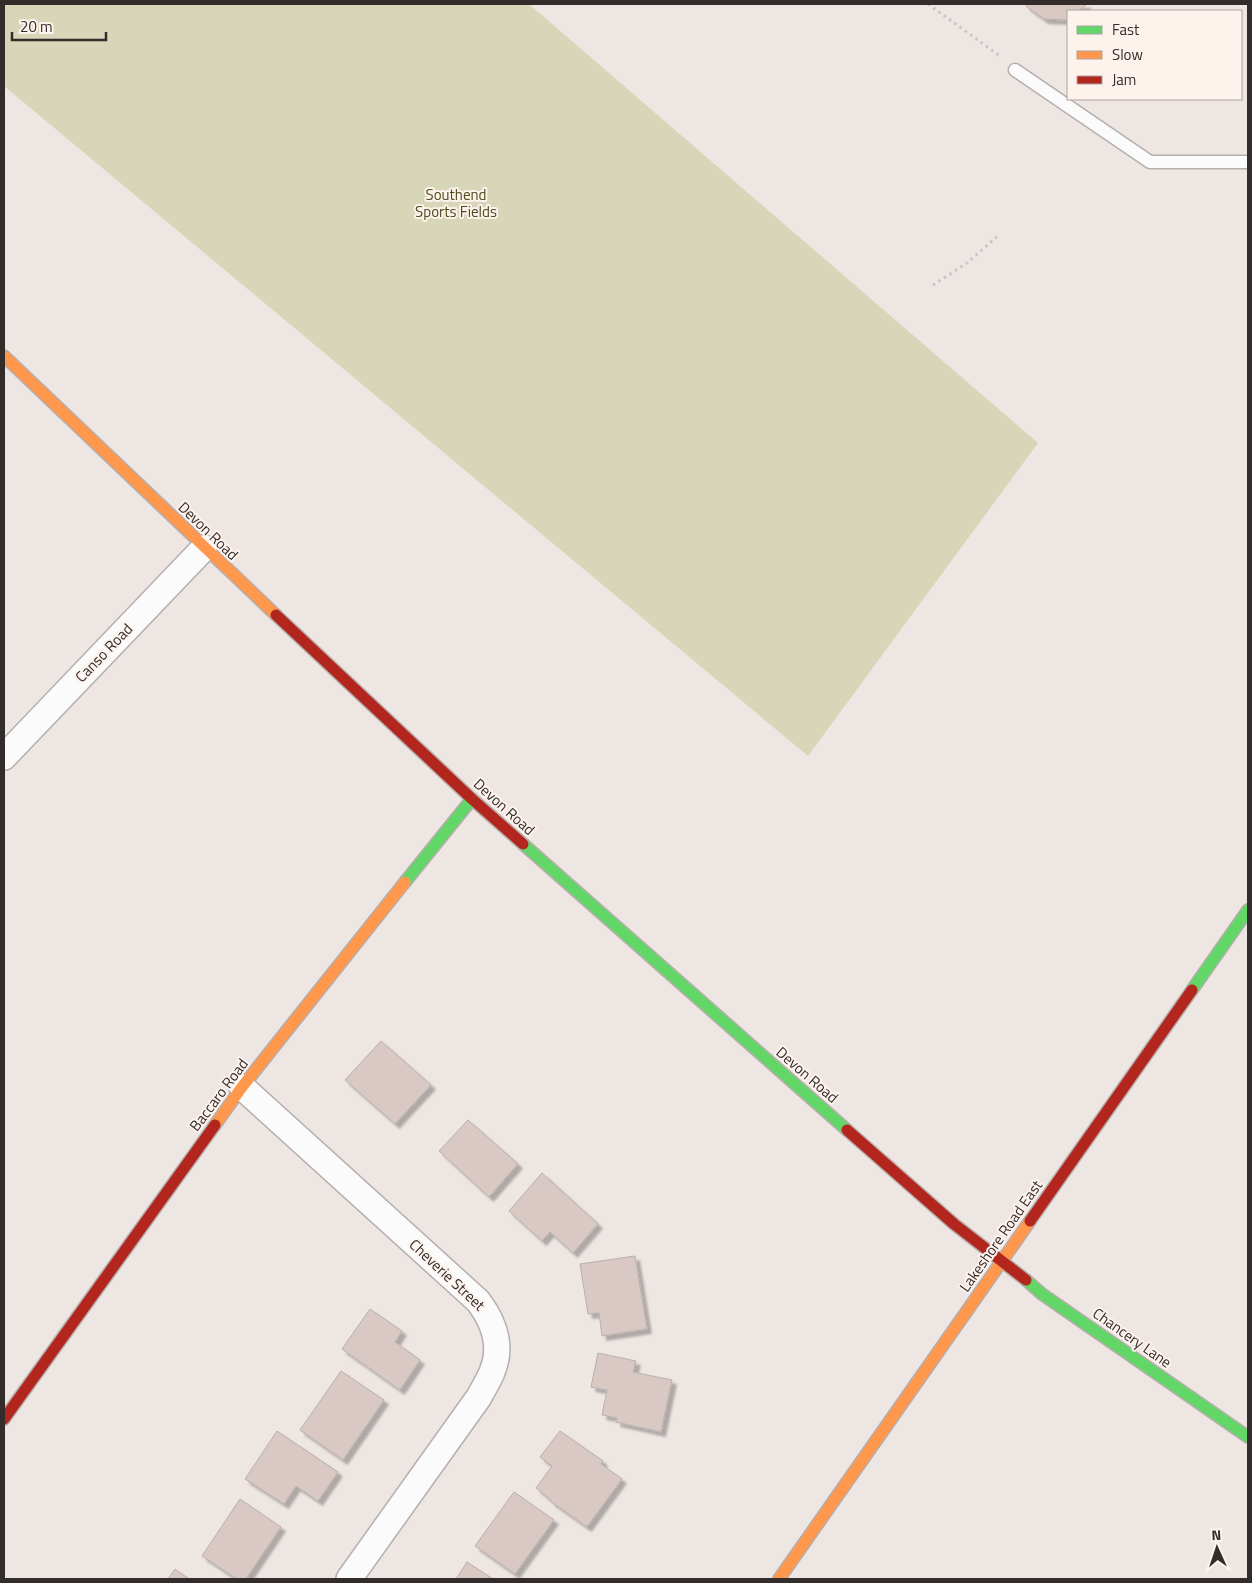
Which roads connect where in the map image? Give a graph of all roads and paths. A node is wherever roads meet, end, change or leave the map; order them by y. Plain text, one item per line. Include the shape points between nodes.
1 (928, 4) edge
2 (1016, 70) joint
3 (1248, 162) edge
4 (1000, 235) dead end
5 (933, 285) dead end
6 (4, 356) edge
7 (204, 548) junction
8 (4, 757) edge
9 (472, 800) junction
10 (1248, 910) edge
11 (242, 1087) junction
12 (1002, 1260) junction
13 (4, 1419) edge
14 (1248, 1437) edge
15 (350, 1579) edge
16 (779, 1579) edge

1 - 2 path via 994,50
2 - 3 lane via 1150,162
4 - 5 path
6 - 7 street, Devon Road
7 - 8 street, Canso Road
7 - 9 street, Devon Road
9 - 11 street, Baccaro Road
9 - 12 street, Devon Road via 954,1224
10 - 12 street, Lakeshore Road East
11 - 13 street, Baccaro Road
11 - 15 street, Cheverie Street via 478,1301 490,1316 495,1333 497,1351 493,1371 479,1397
12 - 14 street, Chancery Lane via 1042,1294
12 - 16 street, Lakeshore Road East

